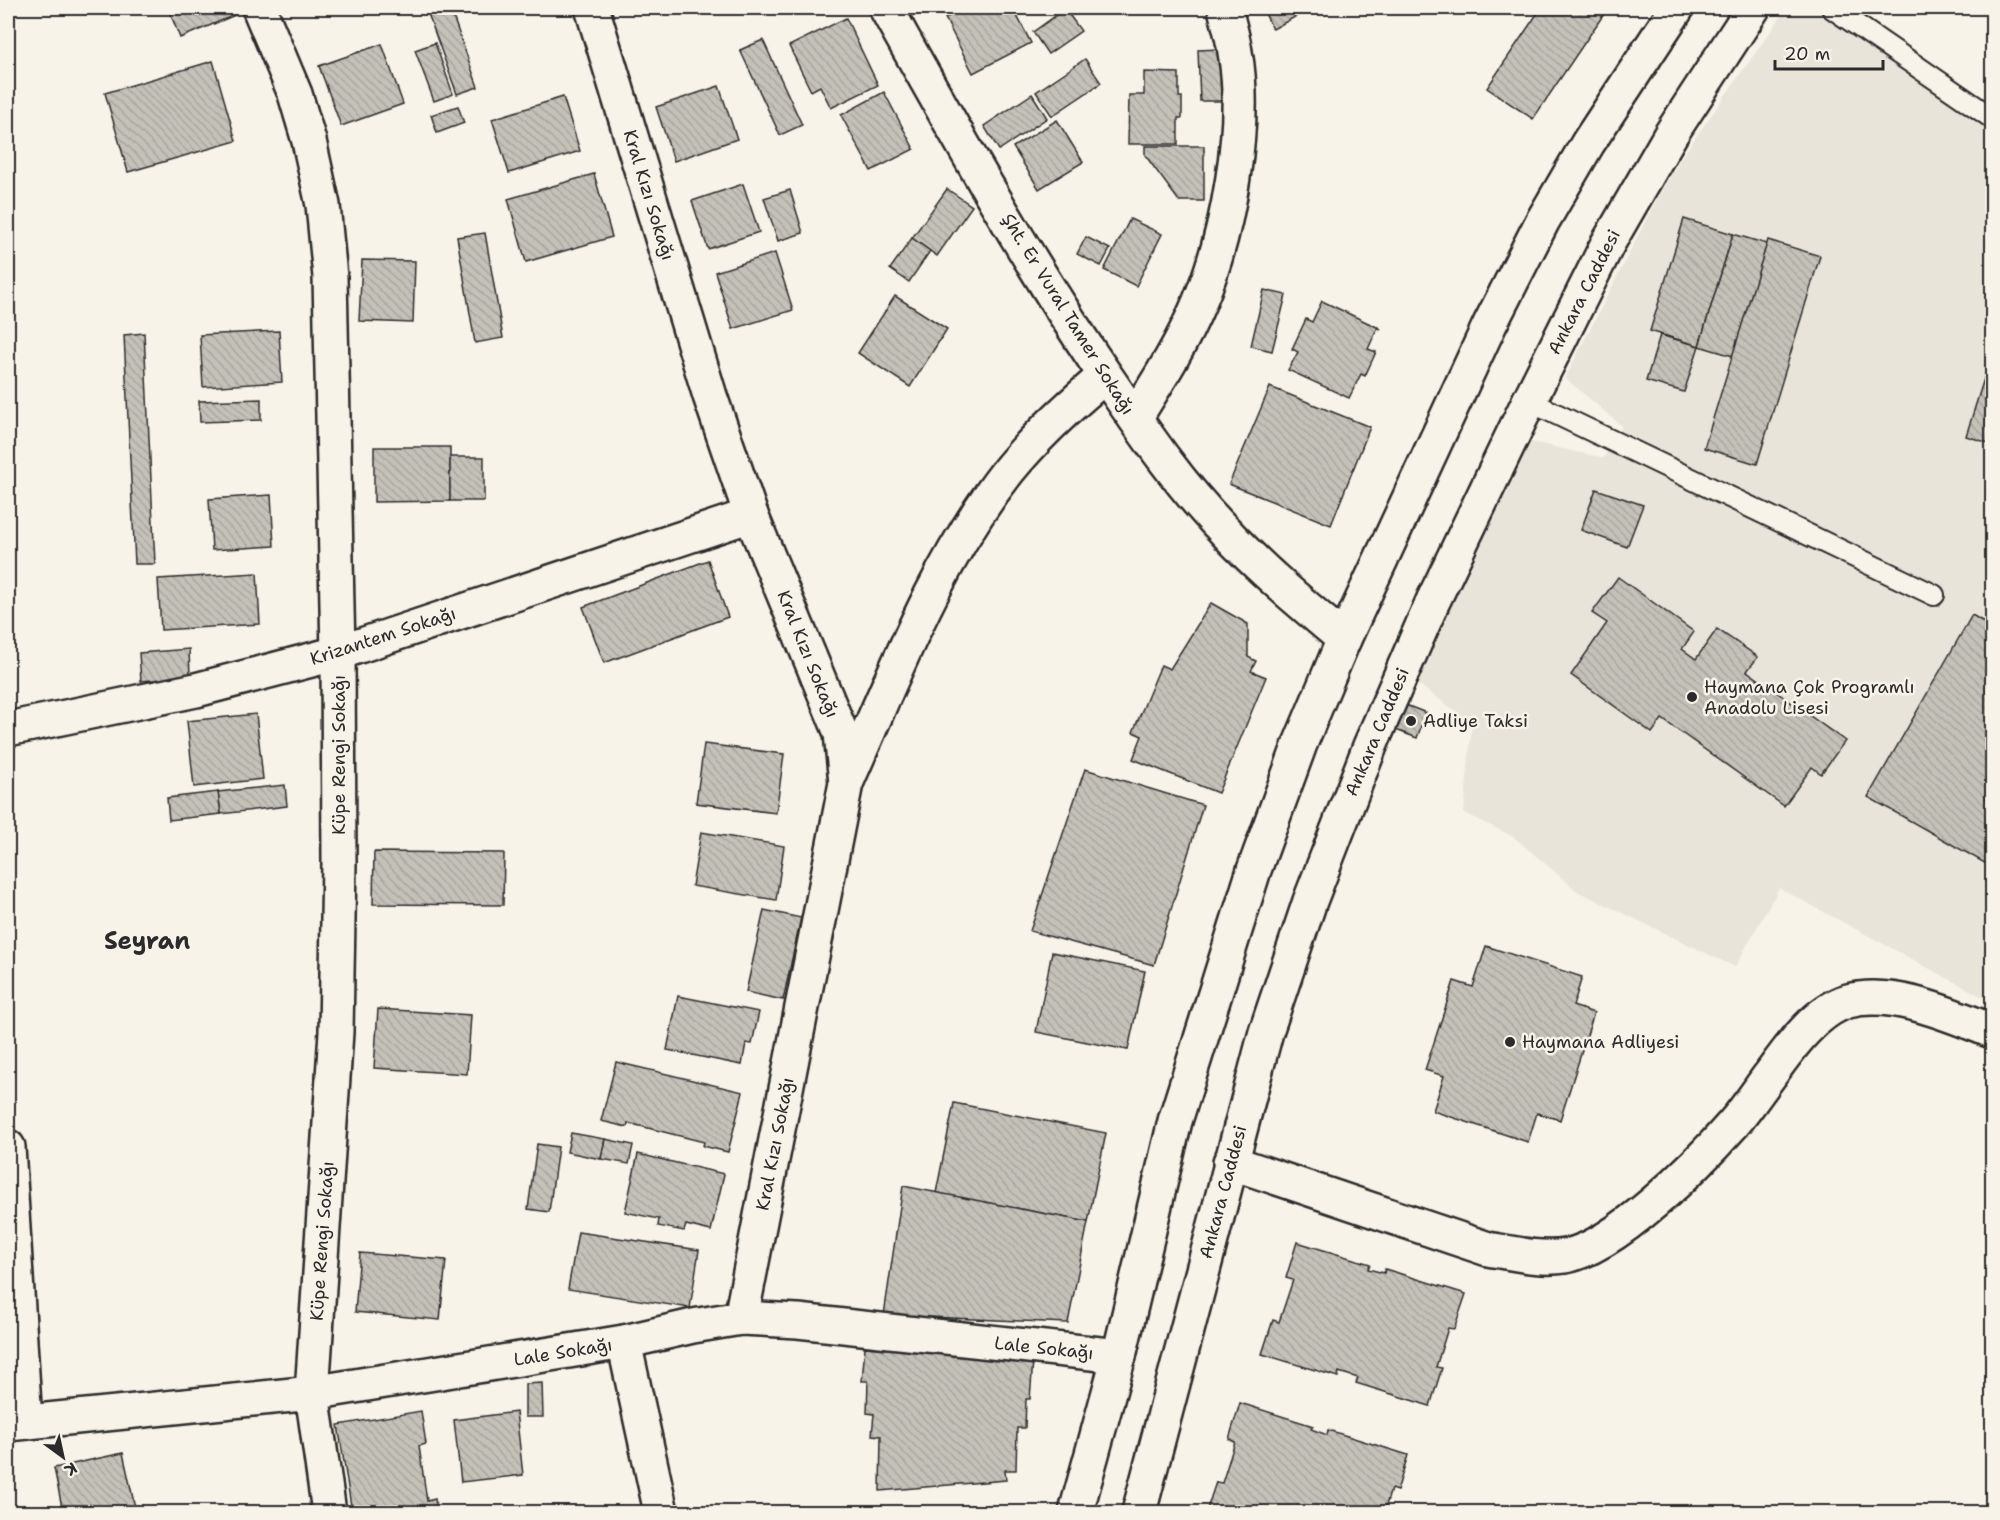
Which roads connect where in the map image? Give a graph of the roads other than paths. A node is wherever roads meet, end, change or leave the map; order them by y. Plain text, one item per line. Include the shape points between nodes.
1 (259, 8) edge
2 (592, 8) edge
3 (886, 8) edge
4 (1225, 8) edge
5 (1677, 8) edge
6 (1753, 8) edge
7 (1832, 8) edge
8 (1992, 118) edge
9 (1105, 376) junction
10 (1529, 401) junction
11 (1135, 418) junction
12 (751, 515) junction
13 (1934, 596) dead end
14 (1344, 639) junction
15 (338, 653) junction
16 (8, 729) edge
17 (846, 783) junction
18 (1992, 1031) edge
19 (8, 1147) edge
20 (1230, 1162) junction
21 (741, 1318) junction
22 (624, 1342) junction
23 (1119, 1356) junction
24 (312, 1394) junction
25 (16, 1423) edge
26 (329, 1512) edge
27 (661, 1512) edge
28 (1076, 1512) edge
29 (1139, 1512) edge

1 - 15 street, Küpe Rengi Sokağı via 295,94 323,205 330,277
2 - 12 street, Kral Kızı Sokağı via 710,396
3 - 9 street, Şht. Er Vural Tamer Sokağı via 1013,228
4 - 11 street via 1236,53 1239,96 1233,177 1221,237 1200,302
5 - 14 street via 1588,143 1542,222 1490,324
6 - 10 street, Ankara Caddesi via 1671,134 1607,245
7 - 8 lane
9 - 11 street, Şht. Er Vural Tamer Sokağı
9 - 17 street via 1073,402 1008,471 977,516 924,606
10 - 13 lane
10 - 20 street, Ankara Caddesi via 1433,601 1370,746 1310,901 1266,1032
11 - 14 street, Şht. Er Vural Tamer Sokağı via 1222,528
12 - 15 street, Krizantem Sokağı
12 - 17 street, Kral Kızı Sokağı via 841,733
14 - 23 street via 1300,744 1211,1002 1175,1121
15 - 16 street, Krizantem Sokağı via 196,690
15 - 24 street, Küpe Rengi Sokağı via 336,1032
17 - 21 street, Kral Kızı Sokağı
18 - 20 street via 1925,1006 1870,997 1846,1001 1822,1015 1796,1040 1735,1122 1663,1194 1603,1241 1562,1257 1488,1249
19 - 25 street
20 - 29 street, Ankara Caddesi
21 - 22 street, Lale Sokağı
21 - 23 street, Lale Sokağı
22 - 24 street, Lale Sokağı
22 - 27 street
23 - 28 street
24 - 25 street, Lale Sokağı
24 - 26 street, Küpe Rengi Sokağı

